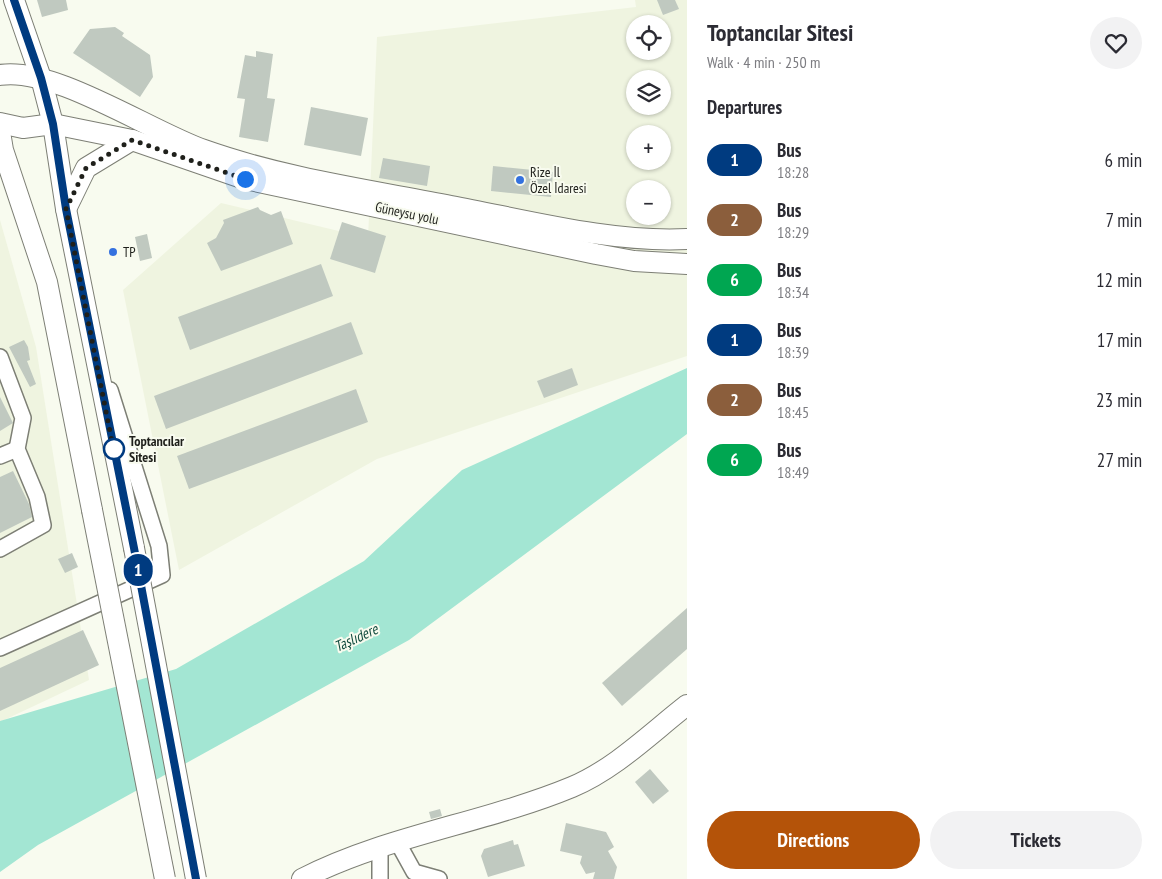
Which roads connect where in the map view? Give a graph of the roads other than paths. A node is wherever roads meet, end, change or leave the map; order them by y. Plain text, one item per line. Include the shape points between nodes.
1 (14, 0) edge
2 (0, 75) edge
3 (41, 78) junction
4 (0, 123) edge
5 (53, 124) junction
6 (0, 132) edge
7 (132, 140) junction
8 (66, 209) junction
9 (687, 239) edge
10 (687, 264) edge
11 (89, 329) junction
12 (0, 357) edge
13 (16, 449) junction
14 (0, 456) edge
15 (0, 549) edge
16 (0, 648) edge
17 (687, 705) edge
18 (389, 845) junction
19 (165, 879) edge
20 (196, 879) edge
21 (302, 879) edge
22 (380, 879) edge
23 (439, 879) edge

1 - 3 main road
2 - 3 main road via 12,73
3 - 5 main road
3 - 9 main road via 162,133 245,163 605,234 655,241
4 - 5 main road, Güneysu yolu via 23,128
5 - 7 main road, Güneysu yolu
5 - 8 main road
6 - 19 main road, bridge via 47,282
7 - 8 main road via 86,168
7 - 10 main road, Güneysu yolu via 245,179 605,256
8 - 11 main road
11 - 16 street via 141,482 159,546 162,574
11 - 20 main road, bridge
12 - 13 street via 23,418
13 - 14 street
13 - 15 street via 37,497 43,525
17 - 18 main road via 607,767 574,786
18 - 21 main road
18 - 22 street
18 - 23 street via 414,872

